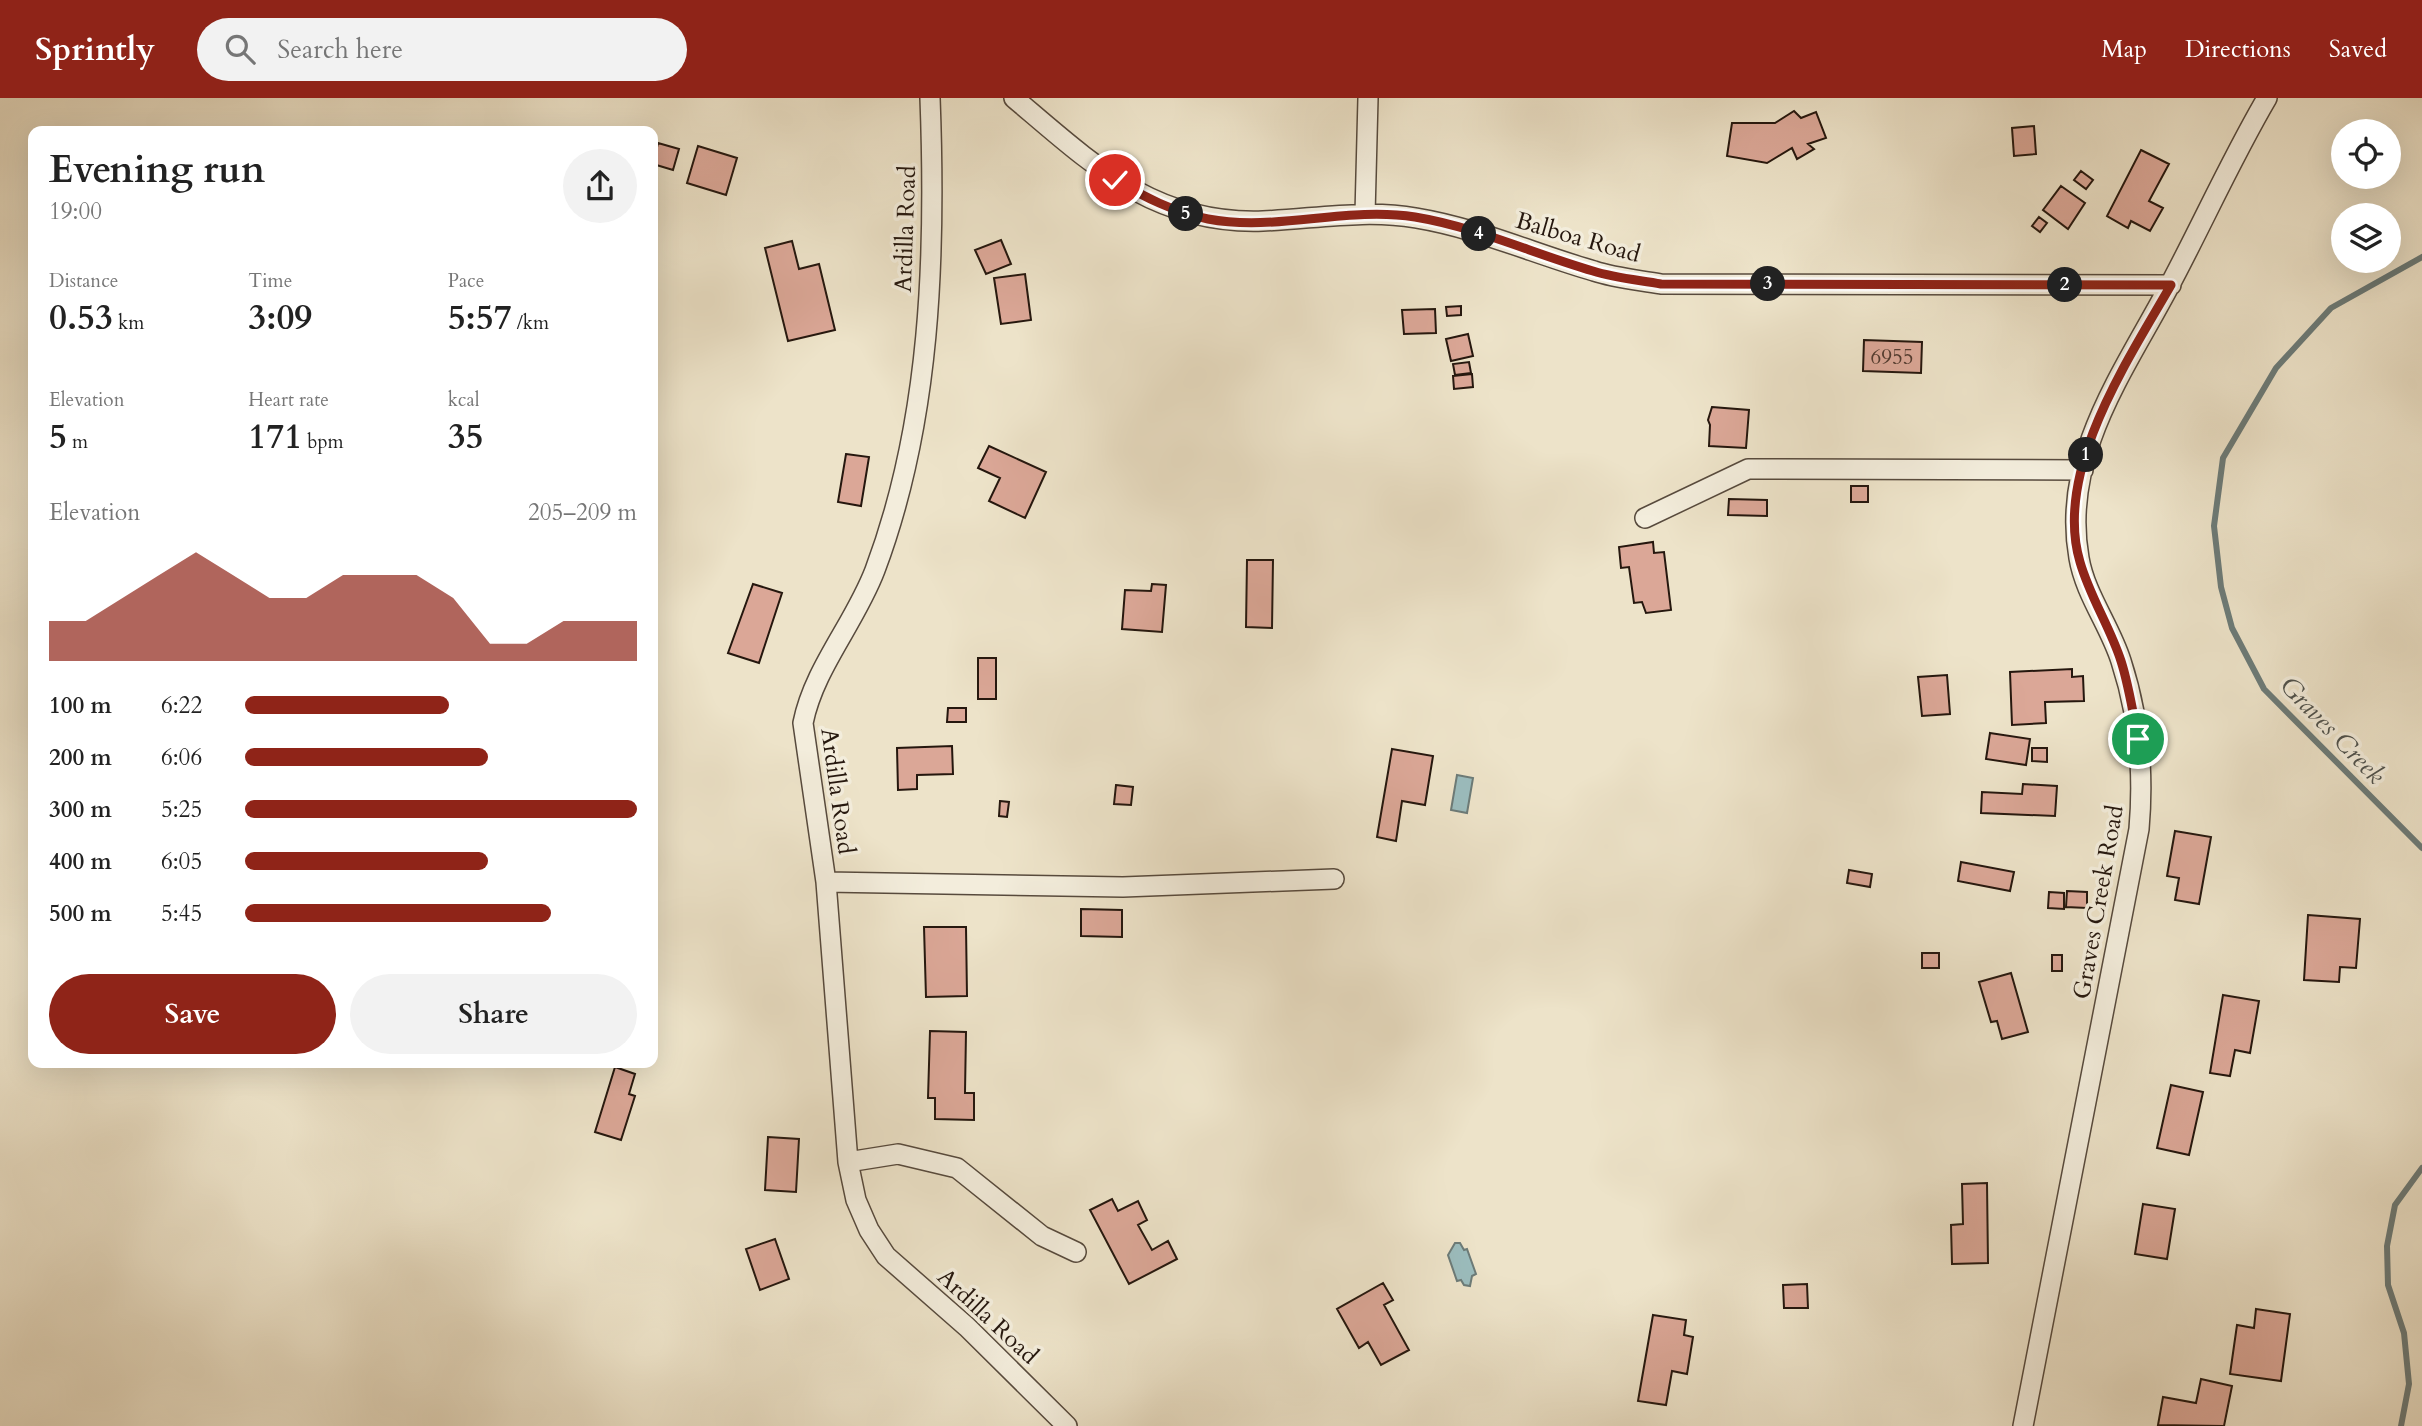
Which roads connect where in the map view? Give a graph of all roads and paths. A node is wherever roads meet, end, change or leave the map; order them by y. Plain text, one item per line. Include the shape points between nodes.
1 (930, 98) edge
2 (1014, 98) edge
3 (1368, 98) edge
4 (2267, 98) edge
5 (1365, 214) junction
6 (2171, 285) junction
7 (2083, 470) junction
8 (1645, 518) dead end
9 (1334, 879) dead end
10 (826, 882) junction
11 (848, 1162) junction
12 (1076, 1252) dead end
13 (1067, 1426) edge
14 (2023, 1426) edge

1 - 10 street, Ardilla Road via 934,206 916,412 904,480 874,572 808,696 803,723
2 - 5 street, Balboa Road via 1115,180 1178,211 1237,222
3 - 5 street
4 - 6 street, Graves Creek Road
5 - 6 street, Balboa Road via 1442,223 1597,272 1661,284
6 - 7 street, Graves Creek Road via 2109,391
7 - 8 street via 1748,469
7 - 14 street, Graves Creek Road via 2077,495 2079,560 2121,660 2143,780 2139,829
9 - 10 street via 1122,887
10 - 11 street, Ardilla Road
11 - 12 street via 898,1154 957,1168 1042,1236
11 - 13 street, Ardilla Road via 856,1200 886,1256 967,1327

